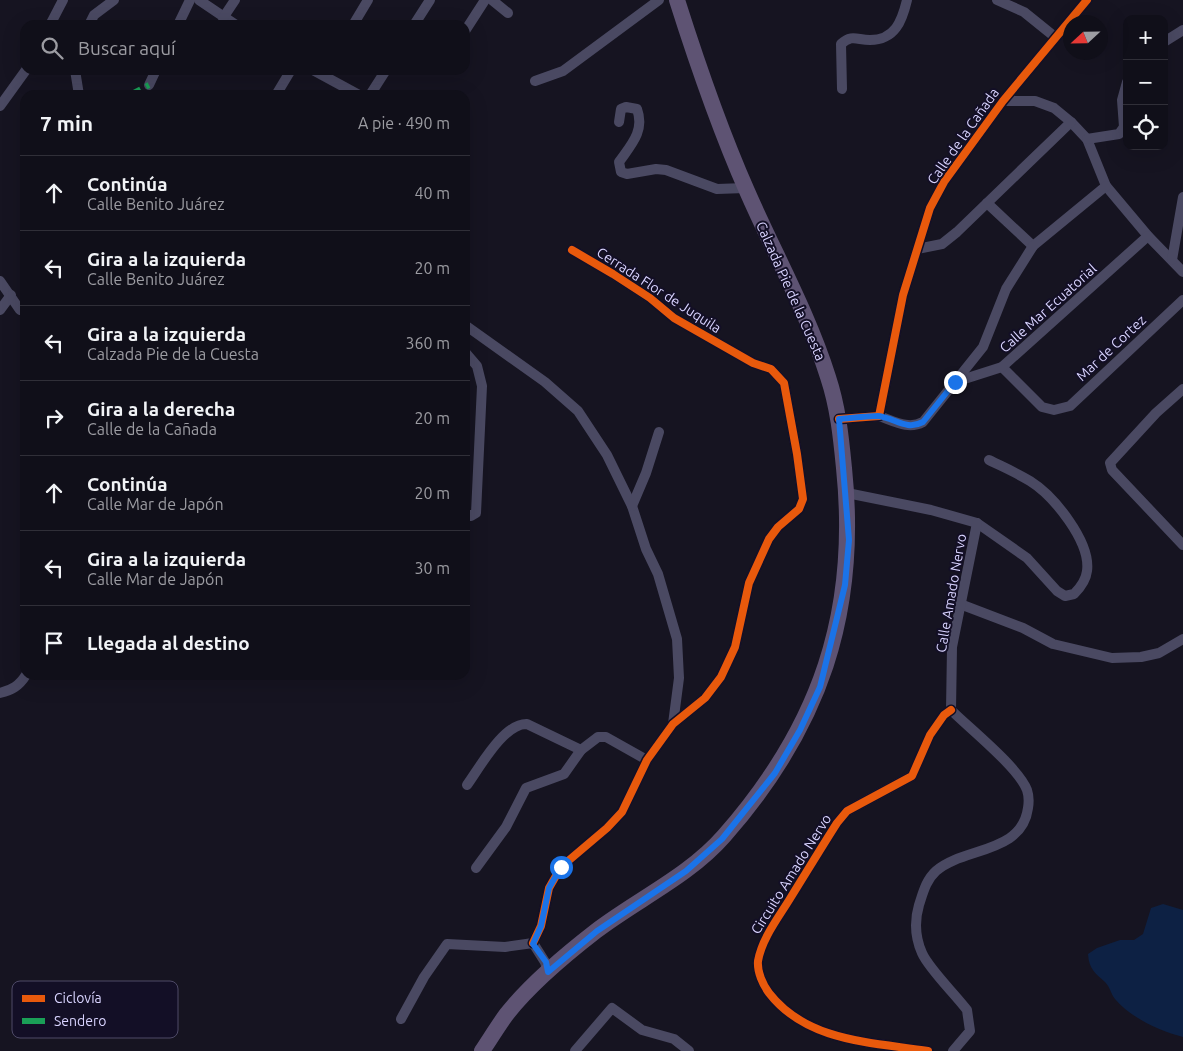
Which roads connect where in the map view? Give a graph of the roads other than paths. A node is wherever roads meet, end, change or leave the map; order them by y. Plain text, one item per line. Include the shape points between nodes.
1 (63, 0) edge
2 (114, 0) edge
3 (190, 0) edge
4 (199, 0) edge
5 (235, 0) edge
6 (368, 0) edge
7 (430, 0) edge
8 (485, 0) edge
9 (492, 0) edge
10 (659, 0) edge
11 (677, 0) edge
12 (907, 0) edge
13 (997, 0) edge
14 (1087, 0) edge
15 (508, 13) dead end
16 (223, 18) junction
17 (53, 20) edge
18 (92, 20) edge
19 (180, 20) edge
20 (227, 20) edge
21 (356, 20) edge
22 (417, 20) edge
23 (470, 23) edge
24 (1183, 30) edge
25 (1054, 37) junction
26 (1168, 39) edge
27 (22, 75) edge
28 (76, 75) edge
29 (154, 75) edge
30 (288, 75) edge
31 (321, 75) edge
32 (383, 75) edge
33 (535, 82) dead end
34 (149, 85) dead end
35 (79, 90) edge
36 (279, 90) edge
37 (346, 90) edge
38 (373, 90) edge
39 (842, 90) dead end
40 (1123, 96) edge
41 (1003, 101) junction
42 (0, 106) edge
43 (619, 122) dead end
44 (1071, 122) junction
45 (1087, 139) junction
46 (1106, 186) junction
47 (745, 188) junction
48 (1183, 197) edge
49 (987, 203) junction
50 (1148, 236) junction
51 (1032, 246) junction
52 (917, 248) junction
53 (572, 250) dead end
54 (1176, 255) edge
55 (1183, 272) edge
56 (0, 281) edge
57 (11, 296) junction
58 (1183, 300) edge
59 (0, 310) edge
60 (20, 310) dead end
61 (470, 329) edge
62 (470, 358) edge
63 (1002, 367) junction
64 (955, 382) junction
65 (1183, 389) edge
66 (879, 416) junction
67 (839, 419) junction
68 (659, 432) dead end
69 (989, 460) dead end
70 (847, 493) junction
71 (632, 506) junction
72 (470, 516) edge
73 (977, 523) junction
74 (1183, 545) edge
75 (960, 604) junction
76 (1183, 639) edge
77 (23, 680) edge
78 (0, 693) edge
79 (951, 710) junction
80 (673, 724) junction
81 (581, 750) junction
82 (647, 760) junction
83 (467, 785) dead end
84 (476, 868) dead end
85 (533, 944) junction
86 (548, 972) junction
87 (401, 1019) dead end
88 (482, 1051) edge
89 (575, 1051) edge
90 (689, 1051) edge
91 (928, 1051) edge
92 (953, 1051) edge

1 - 17 street
2 - 18 street
3 - 19 street
4 - 16 street
5 - 16 street
6 - 21 street
7 - 22 street
8 - 23 street
9 - 15 street
10 - 33 street via 563,71
11 - 47 main road, Calzada Pie de la Cuesta
12 - 39 street via 903,18 895,31 885,38 870,40 854,36 841,44
13 - 25 street via 1024,12
14 - 25 street, Calle de la Cañada
16 - 20 street
24 - 26 street
25 - 41 street, Calle de la Cañada
27 - 42 street
28 - 35 street
29 - 34 street
30 - 36 street
31 - 37 street
32 - 38 street
40 - 45 street via 1124,127 1119,134
41 - 44 street via 1035,101 1054,108
41 - 52 street, Calle de la Cañada via 944,182 930,208
43 - 47 street via 621,109 633,107 641,125 619,162 621,172 666,170 717,188
44 - 45 street
44 - 49 street
45 - 46 street
46 - 50 street
46 - 51 street
47 - 67 main road, Calzada Pie de la Cuesta via 816,342
48 - 54 street
49 - 51 street
49 - 52 street via 942,244
50 - 54 street
50 - 63 street, Calle Mar Ecuatorial
51 - 64 street via 1006,289 983,347
52 - 66 street, Calle de la Cañada via 903,295
53 - 80 street, Cerrada Flor de Juquila via 621,279 674,318 753,364 771,369 784,384 803,499 799,509 769,539 749,583 734,647 720,677 705,698
54 - 55 street
56 - 57 street
57 - 59 street
57 - 60 street
58 - 63 street, Mar de Cortez via 1070,406 1054,410 1042,407
61 - 71 street via 545,382 578,411 607,456
62 - 72 street via 477,366 482,386 476,513
63 - 64 street, Calle Mar Ecuatorial
64 - 66 street via 923,422 908,426
65 - 74 street via 1110,463 1112,470
66 - 67 street
67 - 70 main road, Calzada Pie de la Cuesta
68 - 71 street
69 - 73 street via 1032,482 1060,508 1088,559 1088,573 1083,584 1074,594 1064,596 1027,558
70 - 73 street, Calle Amado Nervo
70 - 86 main road, Calzada Pie de la Cuesta via 849,540 845,585 820,687 775,773 722,839 686,871 597,931
71 - 80 street via 658,574 677,639 679,678
73 - 75 street, Calle Amado Nervo
75 - 76 street via 1023,628 1053,644 1112,658 1159,653
75 - 79 street, Calle Amado Nervo via 952,647
77 - 78 street via 11,690
79 - 91 street, Circuito Amado Nervo via 930,735 912,776 847,811 837,823 770,930 758,964 763,985 776,1001 792,1016 814,1028 831,1036
79 - 92 street via 1016,775 1026,788 1029,801 1027,819 1014,835 984,851 948,863 935,872 926,884 916,916 916,935 923,954 967,1010 970,1020 970,1031
80 - 82 street
81 - 82 street via 598,737 606,737
81 - 83 street via 527,724 517,724 506,732
81 - 84 street via 564,774 526,788 506,827
82 - 85 street via 622,812 561,867 549,888 541,926
85 - 86 street via 546,962
85 - 87 street via 505,947 447,944
86 - 88 main road, Calzada Pie de la Cuesta via 507,1013
89 - 90 street via 612,1008 642,1030 674,1039

